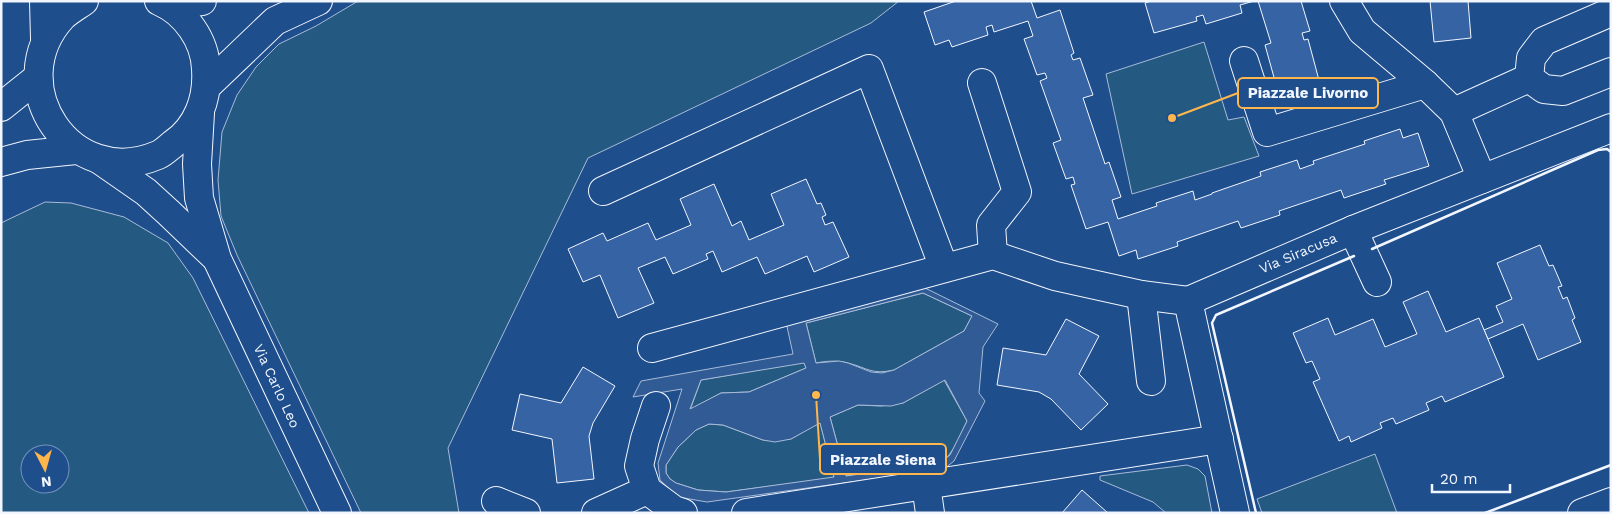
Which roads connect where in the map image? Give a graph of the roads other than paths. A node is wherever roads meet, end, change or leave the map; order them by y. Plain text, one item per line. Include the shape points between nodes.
1 (44, 1) edge
2 (84, 1) edge
3 (202, 1) edge
4 (318, 1) edge
5 (1344, 1) edge
6 (163, 3) edge
7 (1611, 12) edge
8 (45, 39) junction
9 (1244, 61) dead end
10 (1611, 72) edge
11 (1529, 78) junction
12 (36, 79) junction
13 (982, 83) dead end
14 (1425, 84) junction
15 (207, 86) junction
16 (1, 108) edge
17 (1454, 112) junction
18 (200, 114) junction
19 (1611, 128) edge
20 (88, 155) junction
21 (1, 162) edge
22 (1482, 179) junction
23 (603, 191) dead end
24 (1353, 230) junction
25 (993, 255) junction
26 (217, 259) junction
27 (944, 268) junction
28 (1377, 282) dead end
29 (1141, 295) junction
30 (1188, 300) junction
31 (652, 348) dead end
32 (1151, 381) dead end
33 (656, 406) dead end
34 (1219, 439) junction
35 (926, 485) junction
36 (647, 490) junction
37 (496, 501) dead end
38 (1611, 502) edge
39 (337, 513) edge
40 (526, 513) edge
41 (596, 513) edge
42 (684, 513) edge
43 (746, 513) edge
44 (930, 513) edge
45 (1235, 513) edge
46 (1582, 513) edge

1 - 8 street
2 - 8 street via 62,16
3 - 6 street
4 - 15 street via 275,21
5 - 14 street via 1362,31
6 - 15 street via 185,20 199,39 206,62
7 - 11 street via 1544,41 1532,58
8 - 12 street, Via Carlo Leo via 38,58
9 - 14 street via 1267,132
10 - 11 street via 1563,91 1544,89
11 - 17 street
12 - 16 street
12 - 20 street, Via Carlo Leo via 41,106 55,131
13 - 25 street via 1016,192 991,225
14 - 17 street
15 - 18 street
17 - 22 street
18 - 20 street via 183,138 159,155 130,162
18 - 26 street, Via Carlo Leo via 199,198
19 - 22 street, Via Siracusa
20 - 21 street via 27,155
20 - 26 street, Via Carlo Leo via 146,192
22 - 24 street, Via Siracusa
23 - 27 street via 869,69
24 - 28 street
24 - 30 street, Via Siracusa
25 - 27 street
25 - 29 street via 1055,276
26 - 39 street, Via Carlo Leo
27 - 31 street
29 - 30 street
29 - 32 street
30 - 34 street
33 - 36 street via 639,466
34 - 35 street
34 - 45 street
35 - 43 street
35 - 44 street
36 - 41 street
36 - 42 street via 674,510
37 - 40 street
38 - 46 street

